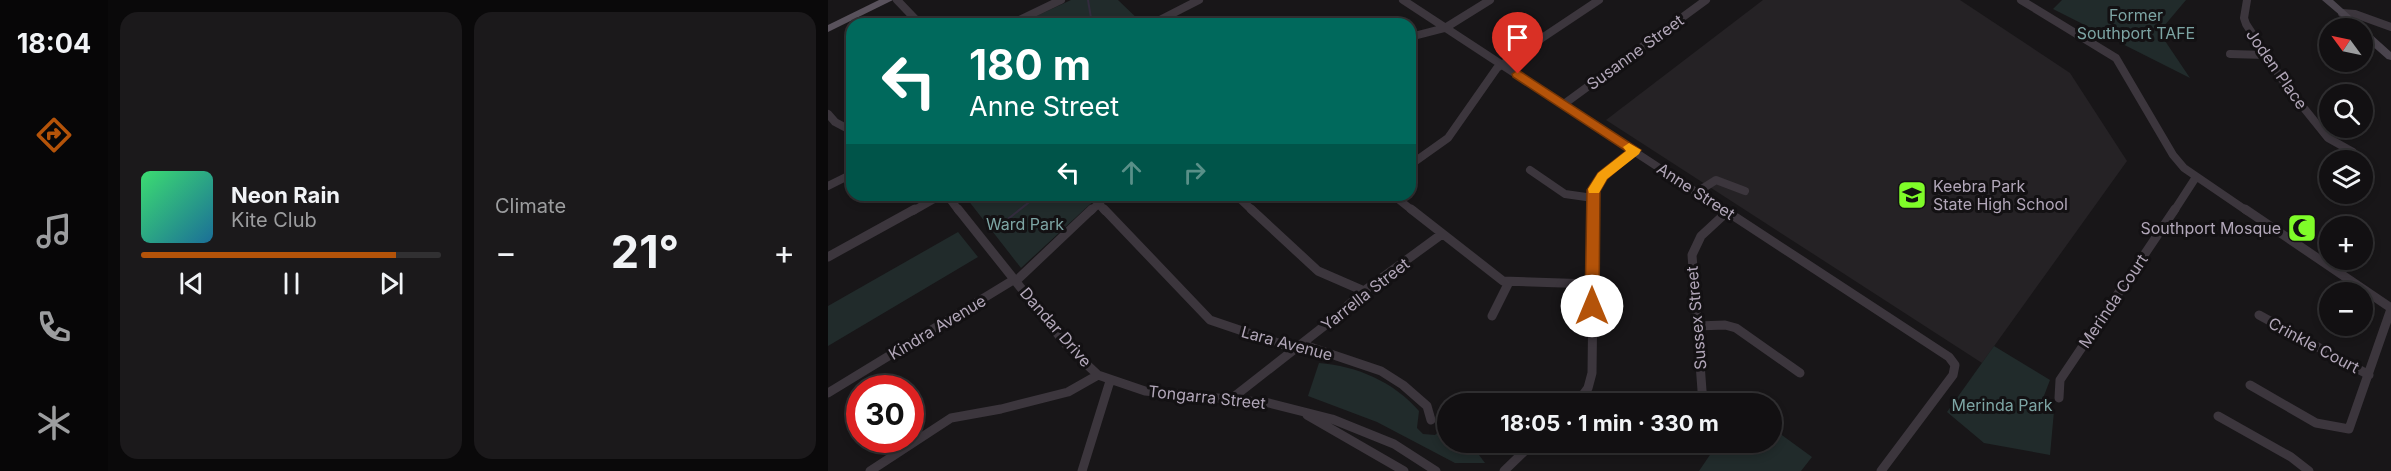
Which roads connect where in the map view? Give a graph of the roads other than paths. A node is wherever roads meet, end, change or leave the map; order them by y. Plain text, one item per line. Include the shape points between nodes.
1 (876, 0) edge
2 (888, 0) edge
3 (897, 0) edge
4 (1061, 0) edge
5 (1199, 0) edge
6 (1404, 0) edge
7 (1490, 0) edge
8 (1599, 0) edge
9 (1706, 0) edge
10 (2021, 0) edge
11 (2247, 0) edge
12 (2327, 0) edge
13 (2342, 13) junction
14 (851, 18) edge
15 (914, 18) edge
16 (1024, 18) edge
17 (1164, 18) edge
18 (2348, 18) edge
19 (846, 20) edge
20 (828, 22) edge
21 (2391, 27) edge
22 (1445, 28) junction
23 (828, 29) edge
24 (1416, 35) edge
25 (2373, 41) edge
26 (2230, 54) dead end
27 (2266, 55) junction
28 (2391, 57) edge
29 (1502, 64) junction
30 (1564, 104) junction
31 (828, 114) edge
32 (831, 124) edge
33 (846, 129) edge
34 (1634, 150) junction
35 (2349, 150) edge
36 (1416, 161) edge
37 (1530, 170) dead end
38 (846, 177) edge
39 (2196, 177) junction
40 (828, 186) edge
41 (1745, 191) dead end
42 (1697, 192) junction
43 (1593, 198) junction
44 (930, 201) edge
45 (952, 201) edge
46 (1100, 201) edge
47 (1242, 201) edge
48 (1401, 201) edge
49 (1098, 203) junction
50 (1728, 211) junction
51 (1443, 234) junction
52 (828, 257) edge
53 (1016, 280) junction
54 (1509, 282) junction
55 (1592, 284) junction
56 (1364, 291) junction
57 (2391, 308) edge
58 (2259, 315) dead end
59 (1492, 316) dead end
60 (1697, 326) junction
61 (1299, 346) junction
62 (1800, 373) dead end
63 (1098, 375) junction
64 (2369, 375) junction
65 (1110, 381) junction
66 (2250, 385) dead end
67 (828, 393) edge
68 (1584, 393) edge
69 (1702, 393) edge
70 (2059, 398) dead end
71 (1231, 399) junction
72 (1304, 413) junction
73 (2218, 416) dead end
74 (1431, 420) dead end
75 (1523, 453) edge
76 (870, 471) edge
77 (1082, 471) edge
78 (1404, 471) edge
79 (1436, 471) edge
80 (1504, 471) edge
81 (1881, 471) edge
82 (2309, 471) edge

1 - 20 main road
2 - 14 main road
3 - 15 street
4 - 16 street
5 - 17 street
6 - 22 street, Anne Street
7 - 22 street
8 - 29 street
9 - 30 street, Susanne Street
10 - 39 street via 2116,58 2173,155
11 - 27 street, Joden Place via 2246,24
12 - 13 main road
13 - 18 main road
13 - 21 street
19 - 23 main road
22 - 24 street
22 - 29 street, Anne Street
25 - 28 main road
26 - 27 street
27 - 35 street, Joden Place via 2328,138
29 - 30 street, Anne Street
29 - 36 street via 1485,82 1460,125
30 - 34 street, Anne Street
31 - 32 street
32 - 33 street
34 - 42 street, Anne Street
34 - 43 street via 1595,185
37 - 43 street via 1565,194
38 - 40 street
39 - 57 street
39 - 70 street, Merinda Court via 2060,380
41 - 42 street via 1716,180
42 - 50 street, Anne Street
43 - 55 street
44 - 52 street
45 - 53 street, Dandar Drive
46 - 49 street, Kindra Avenue
47 - 56 street via 1318,271
48 - 51 street
49 - 53 street, Kindra Avenue
49 - 61 street, Lara Avenue via 1210,320 1287,346
50 - 60 street, Sussex Street via 1701,237 1692,255
50 - 81 street, Anne Street via 1946,354 1955,365 1953,375
51 - 54 street via 1493,275
51 - 56 street, Yarrella Street
53 - 63 street, Dandar Drive via 1068,347
53 - 67 street, Kindra Avenue
54 - 55 street
54 - 59 street
55 - 68 street via 1592,373
56 - 61 street, Yarrella Street
57 - 64 street
58 - 64 street, Crinkle Court
60 - 62 street via 1736,328
60 - 69 street, Sussex Street
61 - 71 street, Yarrella Street
61 - 74 street, Lara Avenue via 1381,371 1427,406
63 - 65 street, Dandar Drive
63 - 76 street via 1068,392 951,418
64 - 66 street via 2349,429 2316,423
65 - 71 street, Tongarra Street via 1145,391
65 - 77 street
71 - 72 street, Tongarra Street via 1269,403
72 - 78 street, Tongarra Street
72 - 79 street, Tongarra Street via 1380,437
73 - 82 street
75 - 80 street

